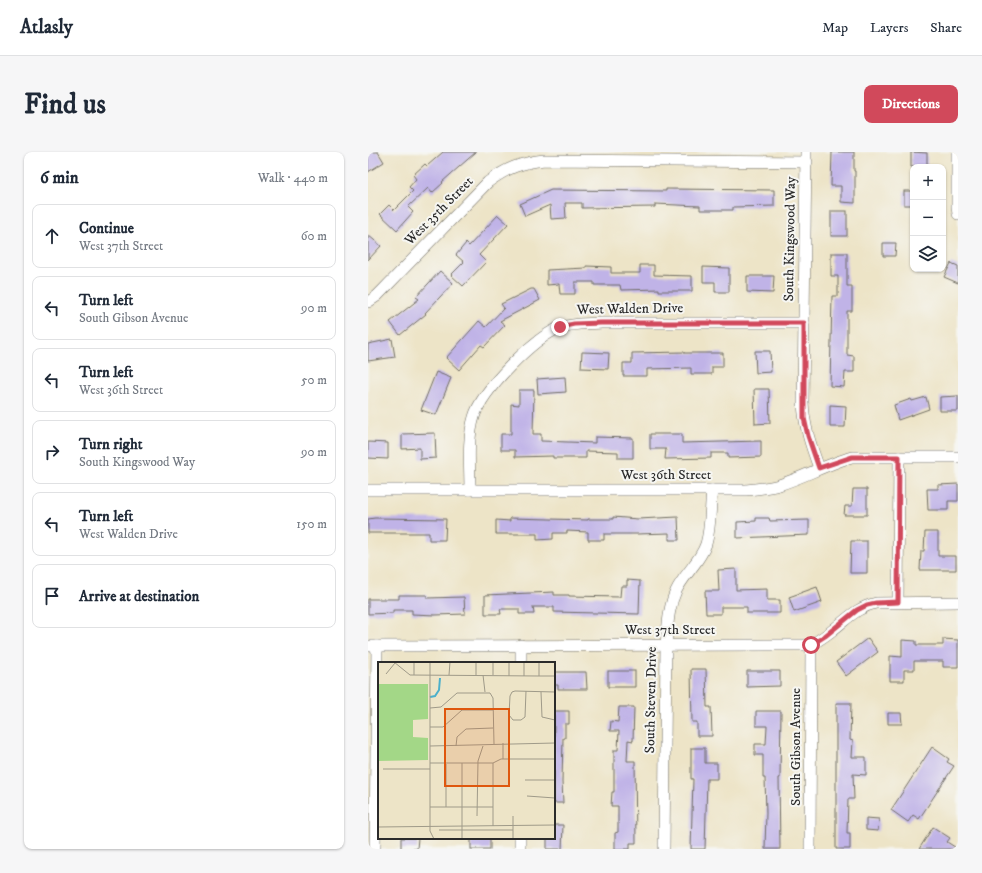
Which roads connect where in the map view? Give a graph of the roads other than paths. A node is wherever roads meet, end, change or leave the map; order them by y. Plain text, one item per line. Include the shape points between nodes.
1 (957, 152) edge
2 (806, 157) edge
3 (958, 214) edge
4 (368, 302) edge
5 (804, 323) junction
6 (899, 457) junction
7 (958, 457) edge
8 (819, 468) junction
9 (368, 490) edge
10 (470, 490) junction
11 (712, 490) junction
12 (898, 602) junction
13 (958, 602) edge
14 (521, 645) junction
15 (666, 645) junction
16 (811, 645) junction
17 (372, 646) edge
18 (521, 662) edge
19 (375, 849) edge
20 (664, 849) edge
21 (810, 849) edge

1 - 3 street
2 - 4 street, West 35th Street via 544,160 516,165 488,182 377,296
2 - 5 street, South Kingswood Way
5 - 8 street, South Kingswood Way via 804,418
5 - 10 street, West Walden Drive via 601,323 560,327 534,344 509,368 479,406 474,416 471,435
6 - 7 street, West 36th Street
6 - 8 street, West 36th Street via 852,457
6 - 12 street
8 - 11 street, West 36th Street via 778,485 761,489
9 - 10 street, West 36th Street
10 - 11 street, West 36th Street
11 - 15 street, South Steven Drive via 706,545 677,590 669,612
12 - 13 street
12 - 16 street via 867,605
14 - 15 street, West 37th Street
14 - 17 street, West 37th Street
14 - 18 street
15 - 16 street, West 37th Street
15 - 20 street, South Steven Drive
16 - 21 street, South Gibson Avenue
17 - 19 street

